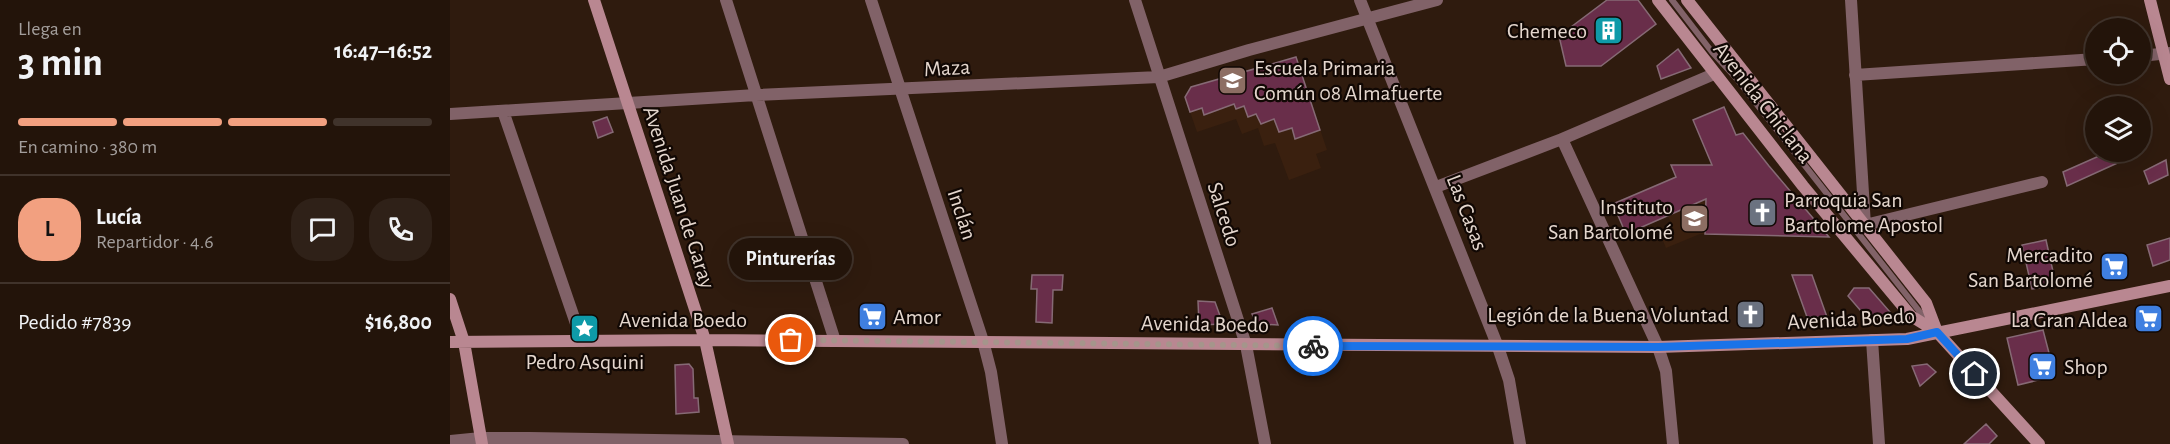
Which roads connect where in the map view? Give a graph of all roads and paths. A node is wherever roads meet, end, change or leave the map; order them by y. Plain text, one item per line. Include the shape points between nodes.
1 (594, 0) edge
2 (726, 0) edge
3 (871, 0) edge
4 (1135, 0) edge
5 (1360, 0) edge
6 (1437, 0) edge
7 (1658, 0) edge
8 (1672, 0) edge
9 (1687, 0) edge
10 (1851, 0) edge
11 (2150, 0) edge
12 (1368, 18) junction
13 (2167, 54) edge
14 (2151, 55) edge
15 (2085, 60) edge
16 (1714, 74) junction
17 (1856, 75) junction
18 (1159, 77) junction
19 (2170, 79) edge
20 (900, 90) junction
21 (756, 96) junction
22 (628, 104) junction
23 (503, 111) junction
24 (450, 114) edge
25 (1562, 140) junction
26 (2042, 182) dead end
27 (1436, 187) junction
28 (1865, 225) junction
29 (2170, 286) edge
30 (450, 299) edge
31 (1937, 332) junction
32 (582, 340) junction
33 (705, 340) junction
34 (835, 340) junction
35 (1872, 340) junction
36 (983, 341) junction
37 (450, 342) edge
38 (464, 342) junction
39 (1246, 345) junction
40 (1498, 347) junction
41 (1658, 347) junction
42 (450, 441) edge
43 (482, 441) edge
44 (728, 443) edge
45 (903, 444) edge
46 (1002, 444) edge
47 (1265, 444) edge
48 (1520, 444) edge
49 (1673, 444) edge
50 (1879, 444) edge
51 (2039, 444) edge

1 - 22 main road, Avenida Juan de Garay
2 - 21 street
3 - 20 street, Inclán
4 - 18 street, Salcedo
5 - 12 street, Las Casas
6 - 12 street, Maza
7 - 16 main road, Avenida Chiclana
8 - 31 lane
9 - 28 main road, Avenida Chiclana
10 - 17 street
11 - 13 main road
12 - 18 street, Maza
12 - 27 street, Las Casas
13 - 14 street
13 - 19 main road
15 - 17 street
16 - 25 street
16 - 31 main road, Avenida Chiclana via 1911,316
17 - 28 street
18 - 20 street, Maza
18 - 39 street, Salcedo
20 - 21 street, Maza
20 - 36 street, Inclán
21 - 22 street, Maza
21 - 34 street
22 - 23 street, Maza
22 - 33 main road, Avenida Juan de Garay
23 - 24 street, Maza
23 - 32 street
25 - 27 street
25 - 41 street
26 - 28 street
27 - 40 street, Las Casas
28 - 31 main road, Avenida Chiclana via 1926,303
29 - 31 main road, Avenida Boedo
30 - 38 main road
31 - 35 main road, Avenida Boedo via 1907,339
31 - 51 main road, Avenida Chiclana
32 - 33 main road, Avenida Boedo
32 - 38 main road, Avenida Boedo
33 - 34 main road, Avenida Boedo
33 - 44 main road, Avenida Juan de Garay
34 - 36 main road, Avenida Boedo
35 - 41 main road, Avenida Boedo
35 - 50 street
36 - 39 main road, Avenida Boedo
36 - 46 street, Inclán
37 - 38 main road, Avenida Boedo
38 - 43 main road
39 - 40 main road, Avenida Boedo
39 - 47 street, Salcedo
40 - 41 main road, Avenida Boedo
40 - 48 street, Las Casas via 1509,380
41 - 49 street via 1666,371
42 - 43 street
43 - 44 street
44 - 45 street

